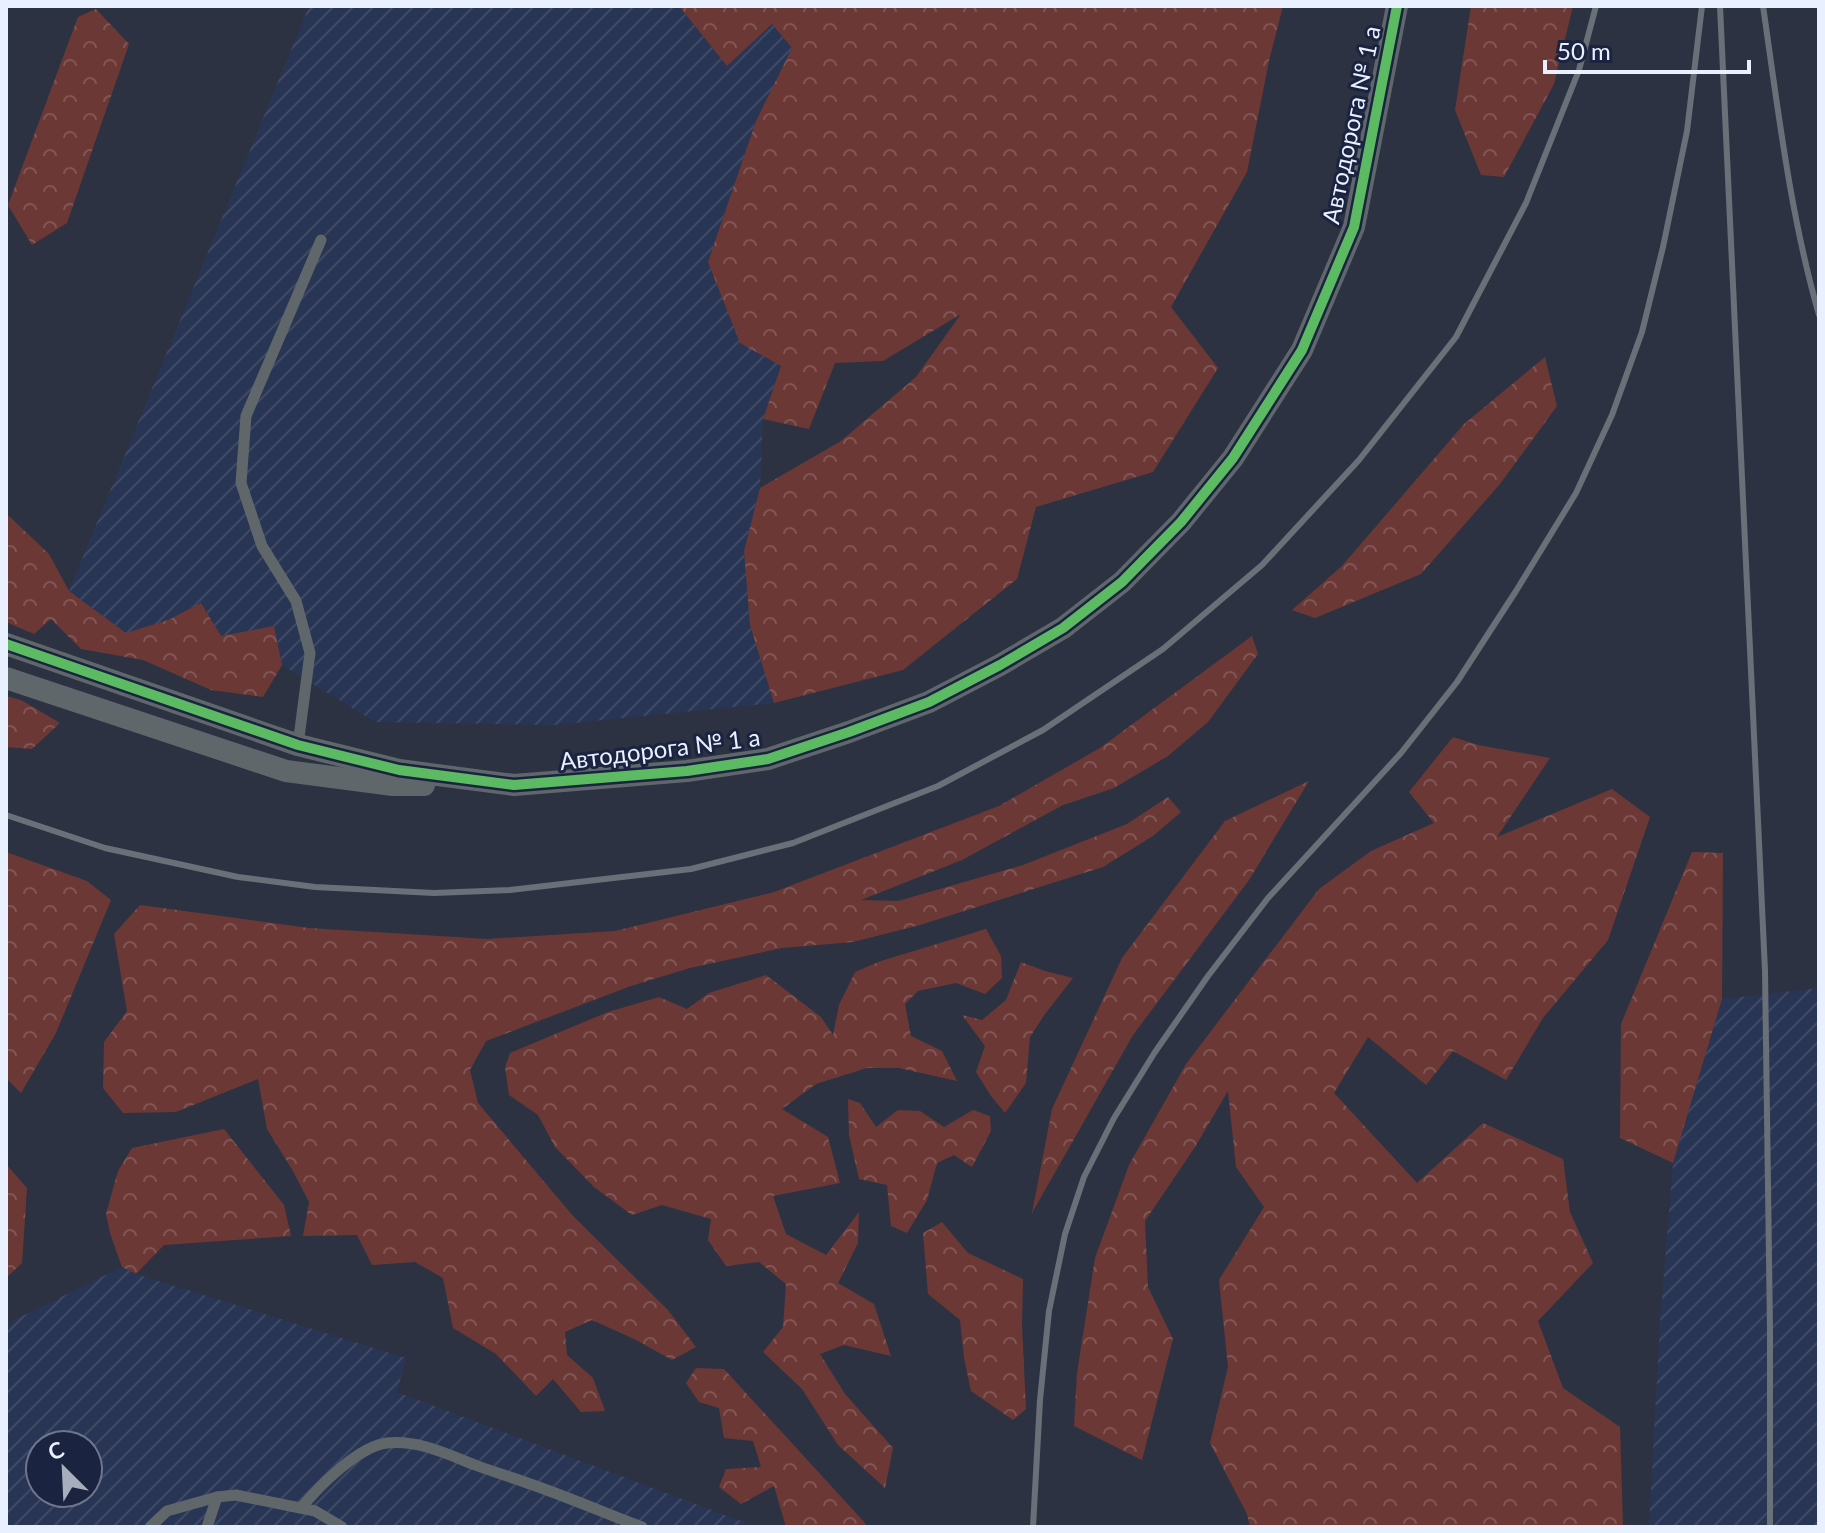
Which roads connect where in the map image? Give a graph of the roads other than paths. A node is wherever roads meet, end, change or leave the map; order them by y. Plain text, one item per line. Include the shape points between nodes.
1 (1397, 6) edge
2 (321, 240) dead end
3 (6, 644) edge
4 (6, 678) edge
5 (298, 745) junction
6 (514, 785) junction
7 (217, 1497) junction
8 (301, 1508) junction
9 (334, 1525) edge
10 (150, 1527) edge
11 (207, 1527) edge
12 (642, 1527) edge

1 - 6 street, Автодорога № 1 а via 1354,227 1302,350 1233,458 1122,582 1063,628 1000,665 929,702 849,732 768,759
2 - 5 lane via 246,416 241,483 262,546 296,601 310,653
3 - 5 street, Автодорога № 1 а
4 - 6 street via 286,771 393,785
5 - 6 street, Автодорога № 1 а via 399,770
7 - 8 lane via 236,1495
7 - 10 lane via 167,1511
7 - 11 lane
8 - 9 lane
8 - 12 lane via 358,1455 385,1443 411,1444 444,1451

